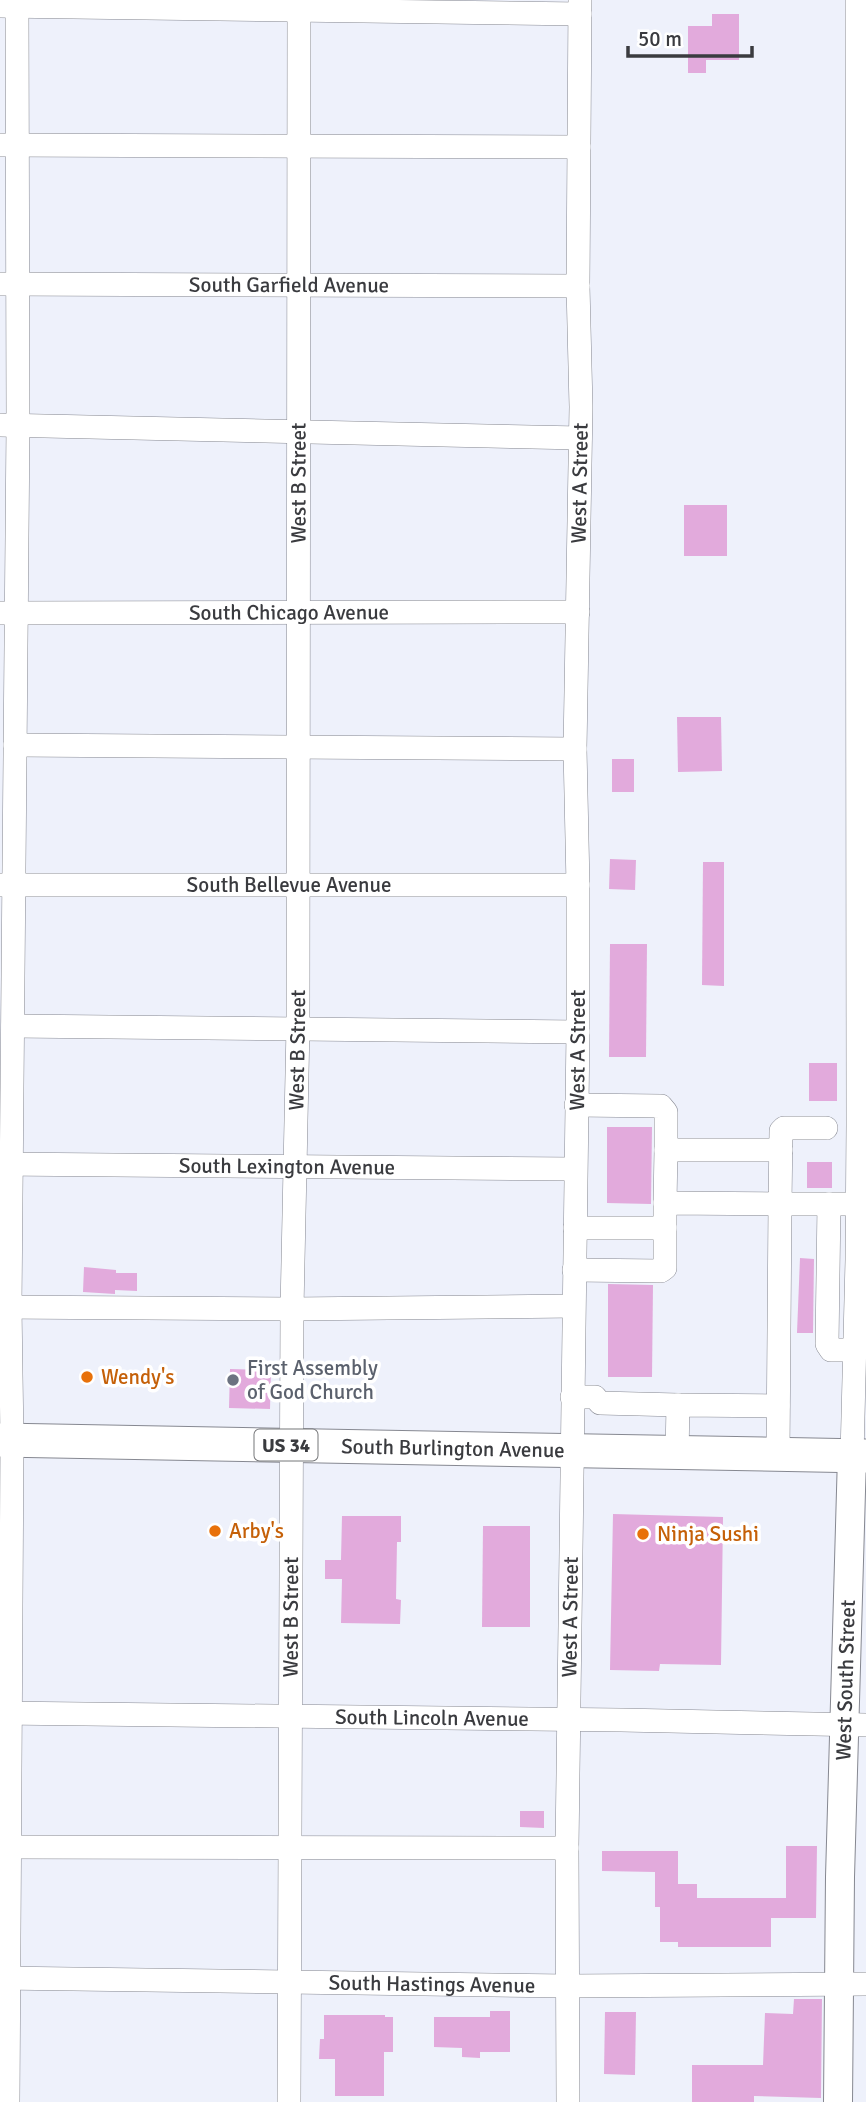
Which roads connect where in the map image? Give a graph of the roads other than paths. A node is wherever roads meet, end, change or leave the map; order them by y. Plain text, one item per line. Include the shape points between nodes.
1 (856, 0) edge
2 (12, 4) edge
3 (299, 4) edge
4 (580, 7) edge
5 (9, 145) edge
6 (298, 147) junction
7 (579, 147) junction
8 (9, 284) edge
9 (298, 286) junction
10 (578, 286) junction
11 (9, 426) edge
12 (300, 432) junction
13 (580, 438) junction
14 (299, 612) junction
15 (578, 612) junction
16 (8, 613) edge
17 (15, 745) junction
18 (299, 747) junction
19 (575, 749) junction
20 (7, 885) edge
21 (298, 886) junction
22 (578, 886) junction
23 (13, 1026) junction
24 (298, 1027) junction
25 (578, 1032) junction
26 (576, 1105) junction
27 (862, 1125) edge
28 (825, 1128) dead end
29 (666, 1150) junction
30 (781, 1150) junction
31 (6, 1164) edge
32 (295, 1167) junction
33 (575, 1169) junction
34 (665, 1203) junction
35 (780, 1203) junction
36 (829, 1204) junction
37 (857, 1204) junction
38 (575, 1228) junction
39 (665, 1228) junction
40 (574, 1270) junction
41 (573, 1306) junction
42 (5, 1307) edge
43 (292, 1309) junction
44 (855, 1350) junction
45 (572, 1397) junction
46 (678, 1405) junction
47 (778, 1406) junction
48 (6, 1440) edge
49 (291, 1445) junction
50 (572, 1452) junction
51 (677, 1454) junction
52 (778, 1455) junction
53 (859, 1456) edge
54 (5, 1585) edge
55 (5, 1713) edge
56 (289, 1717) junction
57 (569, 1720) junction
58 (855, 1725) edge
59 (5, 1847) edge
60 (289, 1847) junction
61 (567, 1848) junction
62 (4, 1978) edge
63 (290, 1981) junction
64 (852, 1984) edge
65 (567, 1986) junction
66 (8, 2102) edge
67 (289, 2102) edge
68 (568, 2102) edge
69 (838, 2102) edge

1 - 27 street, West South Street
2 - 3 street
2 - 5 street
3 - 4 street
3 - 6 street, West B Street
4 - 7 street, West A Street
5 - 6 street
5 - 8 street
6 - 7 street
6 - 9 street, West B Street
7 - 10 street, West A Street
8 - 9 street, South Garfield Avenue
8 - 11 street
9 - 10 street, South Garfield Avenue
9 - 12 street, West B Street
10 - 13 street, West A Street
11 - 12 street
11 - 16 street
12 - 13 street
12 - 14 street, West B Street
13 - 15 street, West A Street
14 - 15 street, South Chicago Avenue
14 - 16 street, South Chicago Avenue
14 - 18 street, West B Street
15 - 19 street, West A Street
16 - 17 street
17 - 18 street
17 - 20 street
18 - 19 street
18 - 21 street, West B Street
19 - 22 street, West A Street
20 - 21 street, South Bellevue Avenue
20 - 23 street
21 - 22 street, South Bellevue Avenue
21 - 24 street, West B Street
22 - 25 street, West A Street
23 - 24 street
23 - 31 street
24 - 25 street
24 - 32 street, West B Street
25 - 26 street, West A Street
26 - 29 street via 661,1106 666,1112
26 - 33 street, West A Street
27 - 37 street, West South Street
28 - 30 street via 784,1128
29 - 30 street
29 - 34 street
30 - 35 street
31 - 32 street, South Lexington Avenue
31 - 42 street
32 - 33 street, South Lexington Avenue
32 - 43 street, West B Street
33 - 38 street, West A Street
34 - 35 street
34 - 39 street
35 - 36 street
35 - 47 street
36 - 37 street
36 - 44 street via 827,1344 831,1350
37 - 44 street, West South Street
38 - 39 street
38 - 40 street, West A Street
39 - 40 street via 665,1268 660,1271
40 - 41 street, West A Street
41 - 43 street
41 - 45 street, West A Street
42 - 43 street
42 - 48 street
43 - 49 street, West B Street
44 - 53 street, West South Street
45 - 46 street via 595,1397 600,1403
45 - 50 street, West A Street
46 - 47 street
46 - 51 street
47 - 52 street
48 - 49 highway, South Burlington Avenue / US 34
48 - 54 street
49 - 50 highway, South Burlington Avenue / US 34
49 - 56 street, West B Street
50 - 51 highway, South Burlington Avenue / US 34
50 - 57 street, West A Street
51 - 52 highway, South Burlington Avenue / US 34
52 - 53 highway, South Burlington Avenue / US 34
53 - 58 main road, West South Street
54 - 55 street
55 - 56 street, South Lincoln Avenue
55 - 59 street
56 - 57 street, South Lincoln Avenue
56 - 60 street, West B Street
57 - 58 street, South Lincoln Avenue
57 - 61 street, West A Street
58 - 64 main road, West South Street
59 - 60 street
59 - 62 street
60 - 61 street
60 - 63 street, West B Street
61 - 65 street, West A Street
62 - 63 street, South Hastings Avenue
62 - 66 street
63 - 65 street, South Hastings Avenue
63 - 67 street, West B Street
64 - 65 street, South Hastings Avenue
64 - 69 main road, West South Street
65 - 68 street, West A Street

